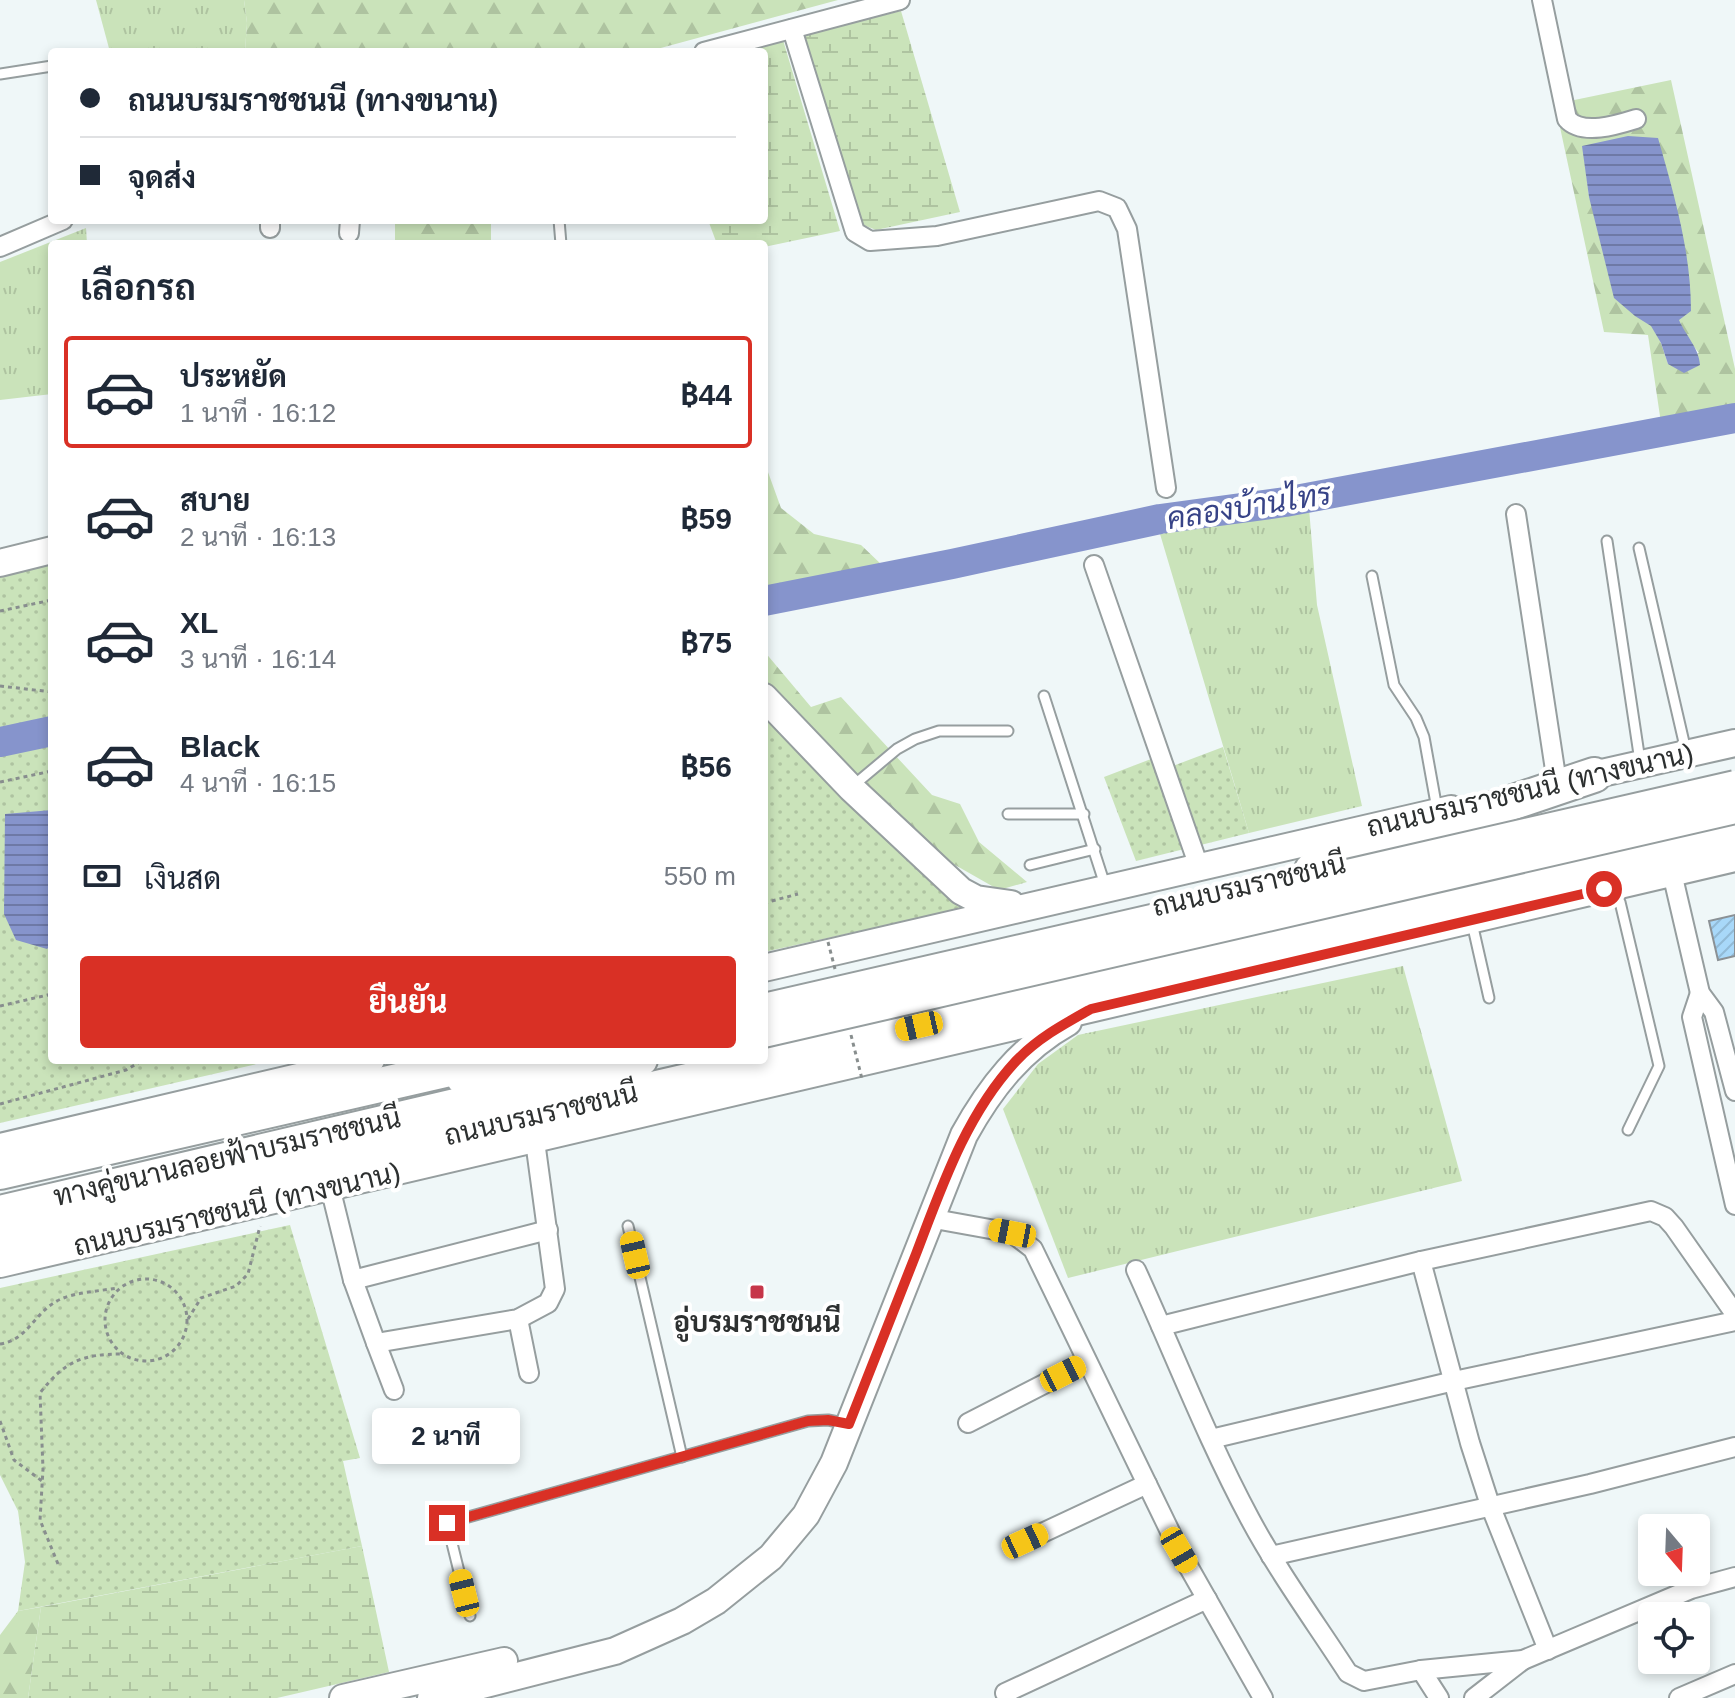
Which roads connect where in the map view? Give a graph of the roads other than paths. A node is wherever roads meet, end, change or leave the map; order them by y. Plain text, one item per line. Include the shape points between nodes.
1 (900, 0) edge
2 (1542, 0) edge
3 (792, 29) junction
4 (719, 48) edge
5 (48, 67) edge
6 (0, 74) edge
7 (1636, 119) dead end
8 (54, 224) edge
9 (0, 247) edge
10 (1166, 488) dead end
11 (1516, 514) dead end
12 (1607, 541) dead end
13 (1639, 548) dead end
14 (48, 551) edge
15 (0, 563) edge
16 (1094, 565) dead end
17 (1372, 576) dead end
18 (1044, 696) dead end
19 (768, 701) edge
20 (1008, 731) dead end
21 (1735, 743) edge
22 (1687, 754) junction
23 (1640, 764) junction
24 (1735, 773) edge
25 (1594, 775) junction
26 (1557, 783) junction
27 (1735, 786) edge
28 (851, 788) junction
29 (1735, 808) edge
30 (1438, 812) junction
31 (1008, 814) dead end
32 (1084, 814) junction
33 (1735, 833) edge
34 (1095, 849) junction
35 (1735, 858) edge
36 (1030, 865) dead end
37 (1199, 867) junction
38 (1312, 870) junction
39 (1672, 873) junction
40 (1106, 888) junction
41 (1612, 896) junction
42 (1029, 906) junction
43 (1471, 920) junction
44 (1345, 928) junction
45 (768, 967) edge
46 (1700, 993) junction
47 (768, 996) edge
48 (1489, 998) dead end
49 (768, 1008) edge
50 (1091, 1009) junction
51 (768, 1031) edge
52 (1727, 1056) junction
53 (768, 1061) edge
54 (1702, 1063) junction
55 (354, 1064) edge
56 (472, 1064) edge
57 (528, 1064) edge
58 (625, 1064) edge
59 (757, 1064) edge
60 (1735, 1091) edge
61 (1628, 1130) dead end
62 (535, 1141) junction
63 (0, 1147) edge
64 (0, 1172) edge
65 (0, 1187) edge
66 (330, 1187) junction
67 (1735, 1205) edge
68 (0, 1211) edge
69 (929, 1218) junction
70 (628, 1226) dead end
71 (548, 1230) junction
72 (0, 1239) edge
73 (1421, 1261) junction
74 (0, 1264) edge
75 (1136, 1270) dead end
76 (353, 1280) junction
77 (1735, 1314) edge
78 (518, 1319) junction
79 (1735, 1321) edge
80 (1161, 1326) junction
81 (376, 1343) junction
82 (1087, 1362) junction
83 (529, 1373) dead end
84 (1454, 1381) junction
85 (394, 1390) dead end
86 (968, 1423) dead end
87 (849, 1424) junction
88 (1211, 1439) junction
89 (1735, 1447) edge
90 (682, 1457) junction
91 (1147, 1484) junction
92 (1490, 1505) junction
93 (1025, 1541) dead end
94 (1271, 1556) junction
95 (1735, 1577) edge
96 (1207, 1599) junction
97 (470, 1616) dead end
98 (1548, 1650) junction
99 (615, 1651) junction
100 (1523, 1660) junction
101 (1421, 1670) junction
102 (1735, 1674) edge
103 (494, 1690) edge
104 (1005, 1693) dead end
105 (343, 1698) edge
106 (431, 1698) edge
107 (1263, 1698) edge
108 (1439, 1698) edge
109 (1474, 1698) edge
110 (1679, 1698) edge

1 - 3 street
2 - 7 street via 1570,123 1612,126
3 - 4 street
3 - 10 street via 855,232 870,241 937,236 1099,201 1117,208 1127,229
5 - 6 lane
8 - 9 street
11 - 26 street
12 - 23 lane
13 - 22 lane
14 - 15 main road
16 - 37 street
17 - 30 lane via 1394,685 1424,737
18 - 32 lane
19 - 28 main road
20 - 28 lane via 939,731 915,739
21 - 22 main road, ถนนบรมราชชนนี (ทางขนาน)
22 - 23 main road, ถนนบรมราชชนนี (ทางขนาน)
23 - 25 main road, ถนนบรมราชชนนี (ทางขนาน)
24 - 38 highway, ถนนบรมราชชนนี
25 - 26 main road, ถนนบรมราชชนนี (ทางขนาน)
25 - 38 highway
26 - 30 main road, ถนนบรมราชชนนี (ทางขนาน)
27 - 49 main road, bridge
28 - 42 main road via 961,891 976,899
29 - 51 main road, bridge
30 - 37 main road, ถนนบรมราชชนนี (ทางขนาน)
31 - 32 lane
32 - 34 lane
33 - 44 highway, ถนนบรมราชชนนี
34 - 36 lane
34 - 40 lane
35 - 39 main road, ถนนบรมราชชนนี (ทางขนาน)
37 - 40 main road, ถนนบรมราชชนนี (ทางขนาน)
38 - 47 highway, ถนนบรมราชชนนี
39 - 41 main road, ถนนบรมราชชนนี (ทางขนาน)
39 - 46 street
40 - 42 main road, ถนนบรมราชชนนี (ทางขนาน)
41 - 43 main road, ถนนบรมราชชนนี (ทางขนาน)
41 - 44 highway via 1584,886 1485,901 1384,926
41 - 61 lane via 1659,1066
42 - 45 main road, ถนนบรมราชชนนี (ทางขนาน)
43 - 48 lane
43 - 50 main road, ถนนบรมราชชนนี (ทางขนาน)
44 - 53 highway, ถนนบรมราชชนนี
46 - 52 street via 1714,1012
46 - 54 street via 1692,1017
50 - 62 main road, ถนนบรมราชชนนี (ทางขนาน)
50 - 69 main road via 1035,1043 999,1081 964,1135
52 - 54 street
52 - 60 street
54 - 67 street
55 - 63 main road
56 - 64 highway
57 - 65 main road, ทางคู่ขนานลอยฟ้าบรมราชชนนี
58 - 68 main road, ทางคู่ขนานลอยฟ้าบรมราชชนนี
59 - 72 highway, ถนนบรมราชชนนี
62 - 66 main road, ถนนบรมราชชนนี (ทางขนาน)
62 - 71 street
66 - 74 main road, ถนนบรมราชชนนี (ทางขนาน)
66 - 76 street
69 - 82 street via 1012,1233 1033,1249
69 - 87 main road
70 - 90 lane
71 - 76 street
71 - 78 street via 553,1297
73 - 77 street via 1651,1211 1674,1227
73 - 80 street
73 - 84 street
75 - 80 street
76 - 81 street
78 - 81 street
78 - 83 street
79 - 84 street
80 - 88 street
81 - 85 street
82 - 86 street
82 - 91 street
84 - 88 street
84 - 92 street
87 - 90 lane via 808,1421
87 - 99 main road via 821,1489 771,1557 716,1601
88 - 94 street
89 - 92 street
90 - 97 lane via 447,1523
91 - 93 street
91 - 96 street
92 - 94 street
92 - 98 street
94 - 101 street via 1348,1673 1364,1681
95 - 98 street via 1691,1589
96 - 104 street
96 - 107 street
98 - 100 street
99 - 103 main road
99 - 105 main road via 580,1648 536,1654
100 - 101 street
100 - 109 street
101 - 108 street
102 - 110 street
103 - 106 main road

